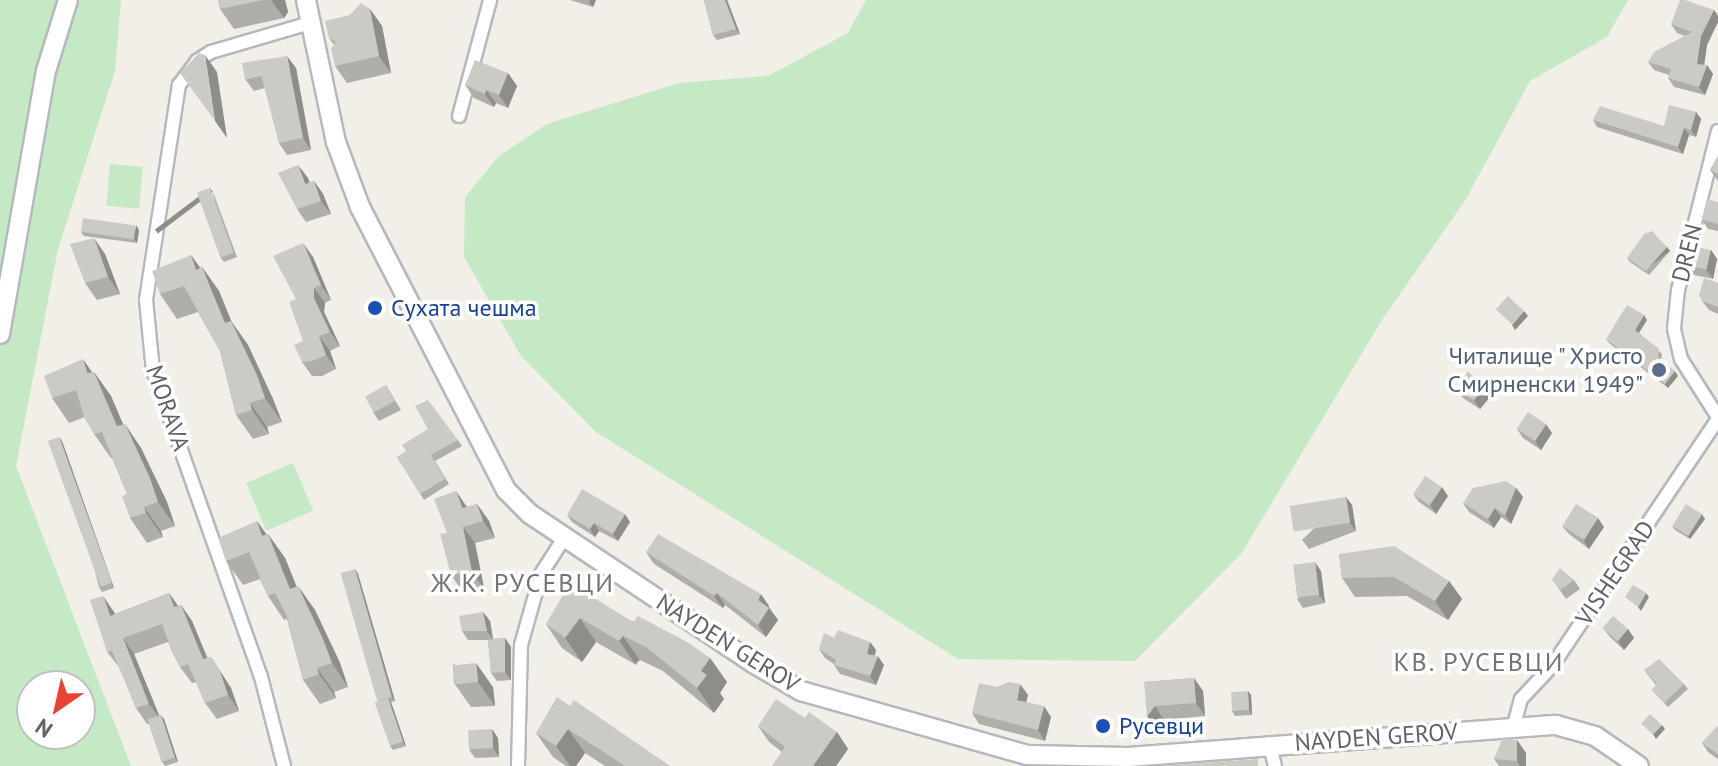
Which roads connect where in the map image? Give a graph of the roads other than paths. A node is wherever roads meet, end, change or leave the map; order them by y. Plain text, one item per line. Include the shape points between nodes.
1 (68, 0) edge
2 (306, 0) edge
3 (490, 0) edge
4 (310, 23) junction
5 (459, 116) dead end
6 (1718, 131) edge
7 (0, 334) edge
8 (1718, 418) edge
9 (564, 538) junction
10 (1514, 725) junction
11 (1270, 745) junction
12 (284, 766) edge
13 (518, 766) edge
14 (1275, 766) edge
15 (1639, 766) edge

1 - 7 street via 46,71
2 - 4 street, NAYDEN GEROV
3 - 5 street
4 - 9 street, NAYDEN GEROV via 336,142 360,207 506,490
4 - 12 street, MORAVA via 211,52 186,74 174,97 145,327 153,371 261,677
6 - 8 street, DREN via 1678,290 1674,329 1681,359
8 - 10 street, VISHEGRAD via 1552,666 1521,699
9 - 11 street, NAYDEN GEROV via 801,691 953,737 1071,759
9 - 13 street via 536,586 521,645
10 - 11 street, NAYDEN GEROV
10 - 15 street, NAYDEN GEROV via 1556,725 1595,736
11 - 14 street

